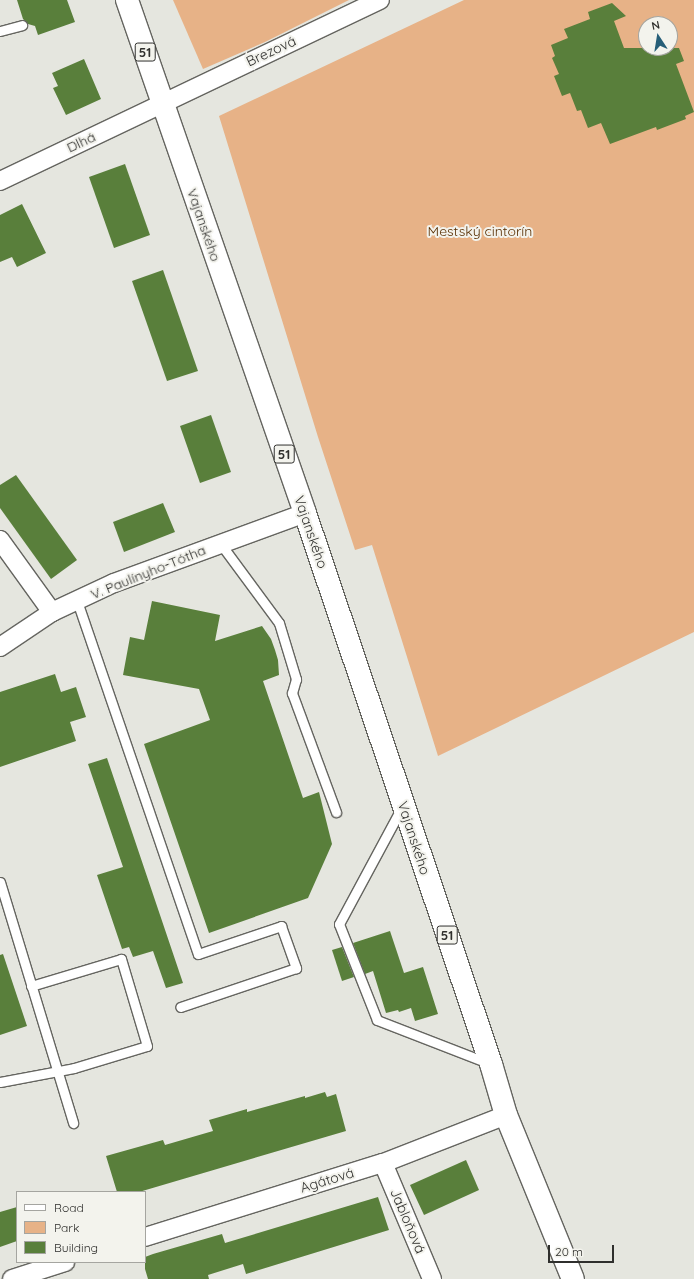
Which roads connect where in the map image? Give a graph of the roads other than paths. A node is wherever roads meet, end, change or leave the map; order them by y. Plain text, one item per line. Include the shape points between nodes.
1 (127, 0) edge
2 (380, 0) edge
3 (22, 25) dead end
4 (0, 31) edge
5 (162, 104) junction
6 (0, 181) edge
7 (304, 513) junction
8 (0, 540) edge
9 (220, 543) junction
10 (77, 601) junction
11 (52, 612) junction
12 (0, 647) edge
13 (403, 805) junction
14 (336, 812) dead end
15 (0, 882) edge
16 (31, 986) junction
17 (180, 1007) dead end
18 (491, 1064) junction
19 (57, 1071) junction
20 (0, 1082) edge
21 (506, 1115) junction
22 (73, 1123) dead end
23 (383, 1163) junction
24 (146, 1237) edge
25 (62, 1263) edge
26 (12, 1279) edge
27 (432, 1279) edge
28 (573, 1279) edge

1 - 5 main road, Vajanského / 51
2 - 5 street, Brezová
3 - 4 lane
5 - 6 street, Dlhá
5 - 7 main road, Vajanského / 51
7 - 9 street, V. Paulínyho-Tótha
7 - 13 main road, Vajanského / 51
8 - 11 street
9 - 10 street, V. Paulínyho-Tótha via 114,583
9 - 14 lane via 279,622 296,679 292,693
10 - 11 street, V. Paulínyho-Tótha
10 - 17 lane via 198,954 281,926 296,968
11 - 12 street, V. Paulínyho-Tótha
13 - 18 main road, Vajanského / 51
13 - 18 lane via 339,924 377,1020
15 - 16 lane
16 - 19 lane
16 - 19 lane via 121,959 147,1046
18 - 21 main road, 51
19 - 20 lane
19 - 22 lane
21 - 23 street, Agátová
21 - 28 main road, 51
23 - 24 street, Agátová
23 - 27 street, Jabloňová
25 - 26 street

